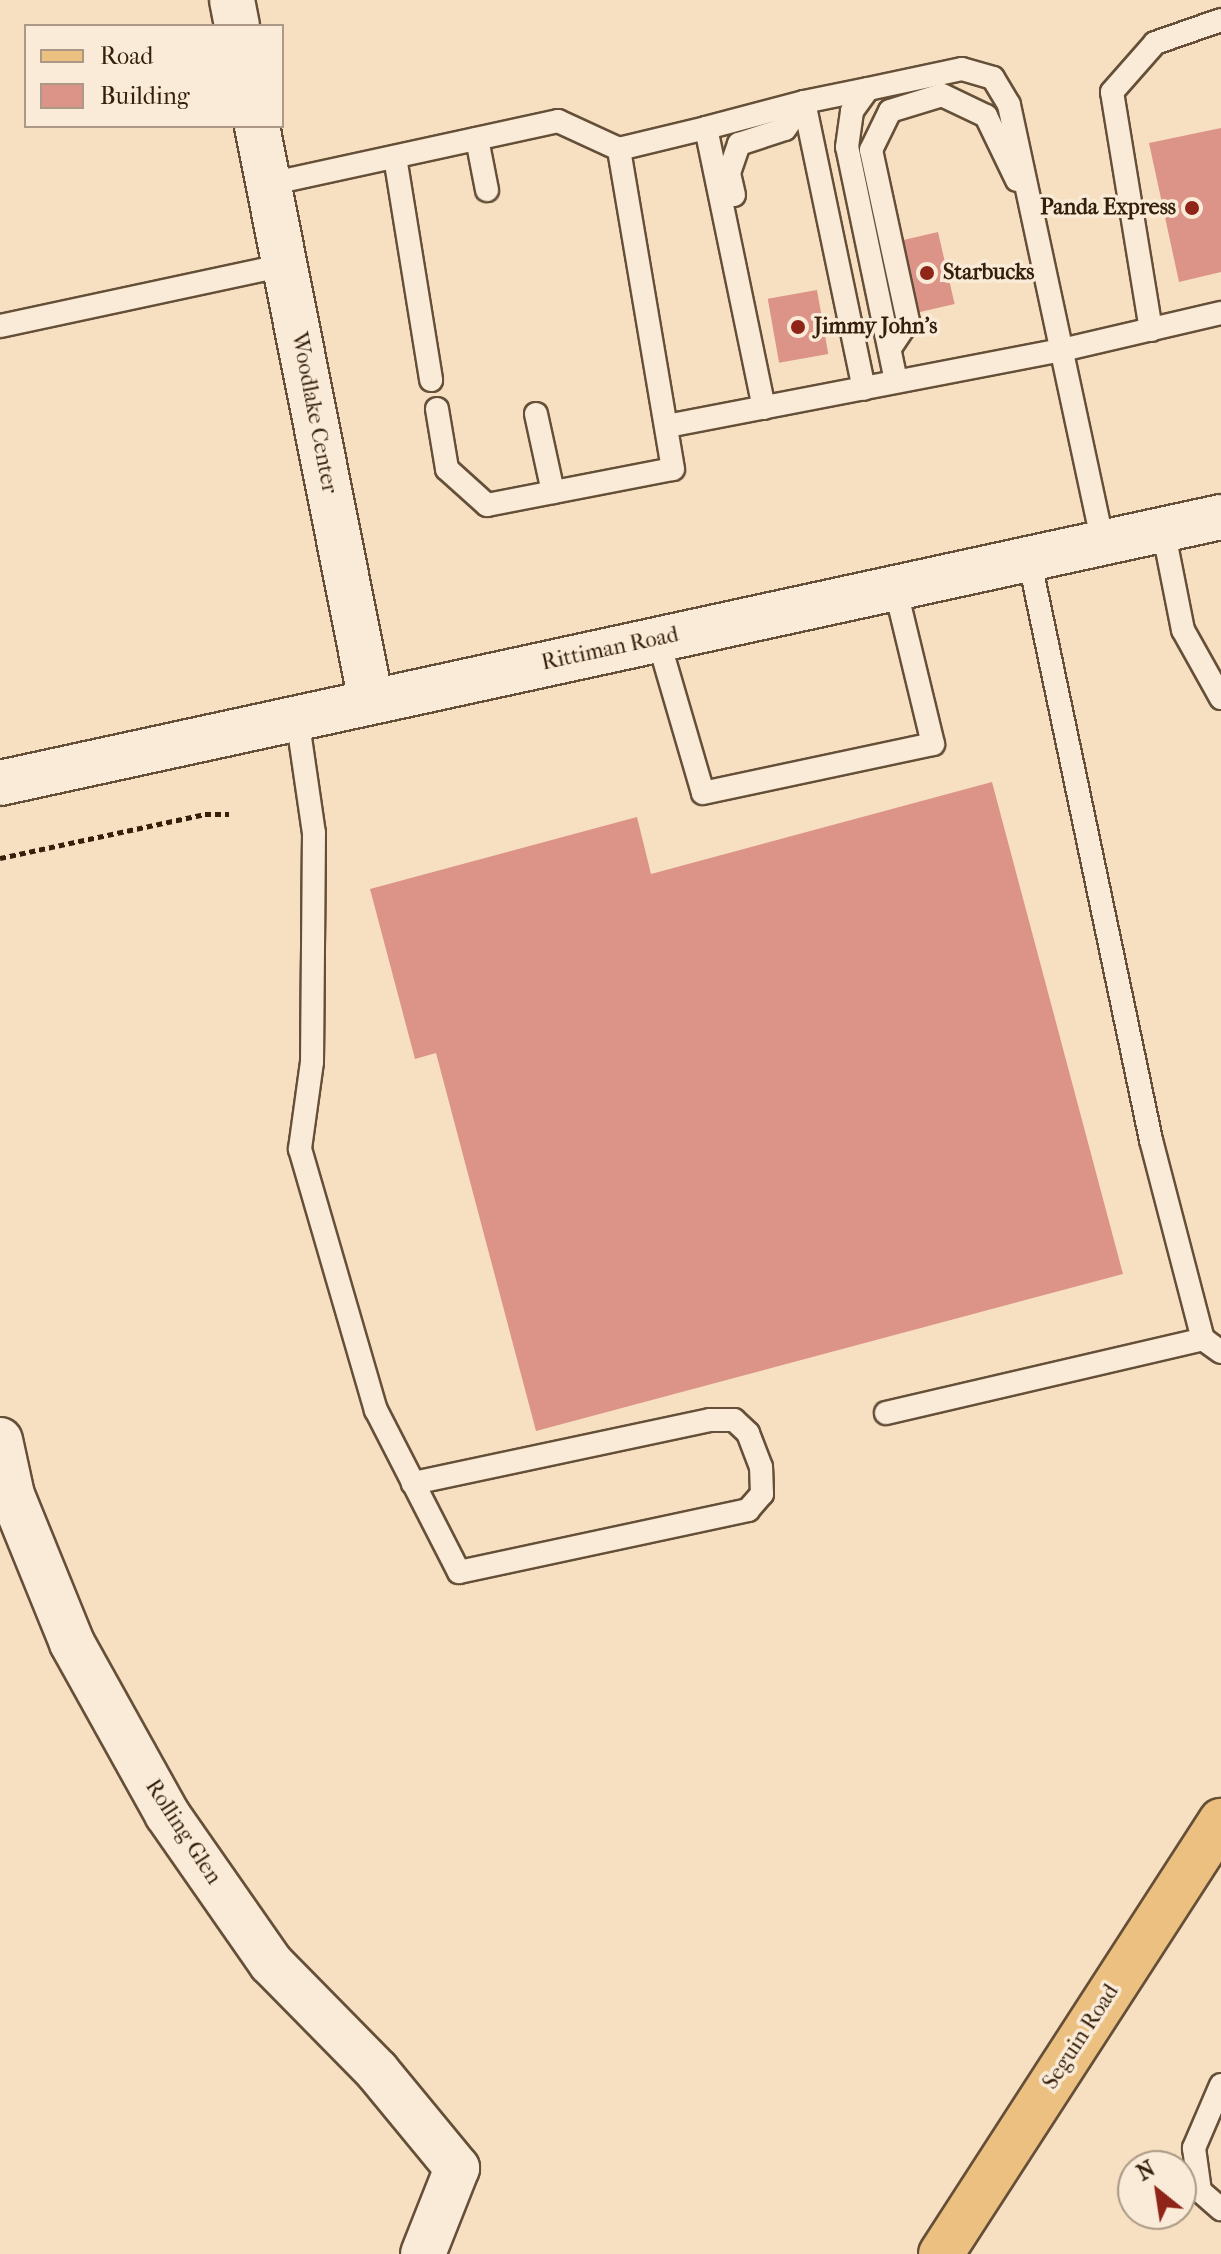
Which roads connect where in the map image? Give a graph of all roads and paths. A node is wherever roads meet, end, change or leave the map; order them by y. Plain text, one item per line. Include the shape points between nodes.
1 (232, 0) edge
2 (1221, 20) edge
3 (237, 24) edge
4 (868, 89) junction
5 (804, 102) junction
6 (257, 128) edge
7 (706, 128) junction
8 (477, 139) junction
9 (619, 149) junction
10 (395, 157) junction
11 (269, 184) junction
12 (487, 190) dead end
13 (1033, 213) junction
14 (285, 265) junction
15 (1221, 313) edge
16 (0, 326) edge
17 (1151, 330) junction
18 (890, 348) junction
19 (1062, 350) junction
20 (431, 380) dead end
21 (896, 381) junction
22 (864, 389) junction
23 (764, 408) junction
24 (437, 409) dead end
25 (536, 414) dead end
26 (667, 426) junction
27 (553, 492) junction
28 (1221, 517) edge
29 (1163, 529) junction
30 (1103, 542) junction
31 (1029, 558) junction
32 (895, 587) junction
33 (658, 639) junction
34 (1221, 698) edge
35 (371, 701) junction
36 (297, 717) junction
37 (0, 783) edge
38 (229, 814) dead end
39 (0, 858) edge
40 (1212, 1346) edge
41 (886, 1413) dead end
42 (0, 1440) edge
43 (413, 1483) junction
44 (1221, 1821) edge
45 (1221, 2085) edge
46 (1221, 2209) edge
47 (423, 2254) edge
48 (941, 2254) edge

1 - 3 street
2 - 17 lane via 1155,43 1112,92
4 - 5 lane
4 - 13 lane via 962,69 993,78 1009,105
4 - 18 lane via 852,111 847,147
5 - 7 lane
5 - 22 lane
5 - 23 lane via 785,129 739,144 729,173 770,362
6 - 11 street, Woodlake Center
7 - 9 lane
7 - 23 lane
8 - 9 lane via 558,121
8 - 10 lane
8 - 12 lane
9 - 26 lane
10 - 11 lane
10 - 20 lane
11 - 14 street, Woodlake Center
13 - 18 lane via 986,116 942,95 890,111 871,150 908,321
13 - 19 lane
14 - 16 lane
14 - 35 street, Woodlake Center
15 - 17 lane
17 - 19 lane
18 - 21 lane
19 - 21 lane
19 - 30 lane
21 - 22 lane
22 - 23 lane
23 - 26 lane
24 - 27 lane via 447,469 487,505
25 - 27 lane
26 - 27 lane via 673,469
28 - 29 street, Rittiman Road
29 - 30 street, Rittiman Road
29 - 34 lane via 1183,630
30 - 31 street, Rittiman Road
31 - 32 street, Rittiman Road
31 - 40 lane via 1144,1110
32 - 33 street, Rittiman Road
32 - 33 lane via 933,744 703,793
33 - 35 street, Rittiman Road
35 - 36 street, Rittiman Road
36 - 37 street, Rittiman Road
36 - 43 lane via 314,833 312,1062 300,1149 376,1410
38 - 39 path via 205,814
40 - 41 lane
42 - 47 street, Rolling Glen via 12,1495 72,1643 167,1814 271,1963 377,2071 457,2168
43 - 43 lane via 459,1572 748,1510 762,1494 761,1467 748,1433 734,1420 710,1420
44 - 48 main road, Seguin Road
45 - 46 lane via 1194,2148 1200,2191

